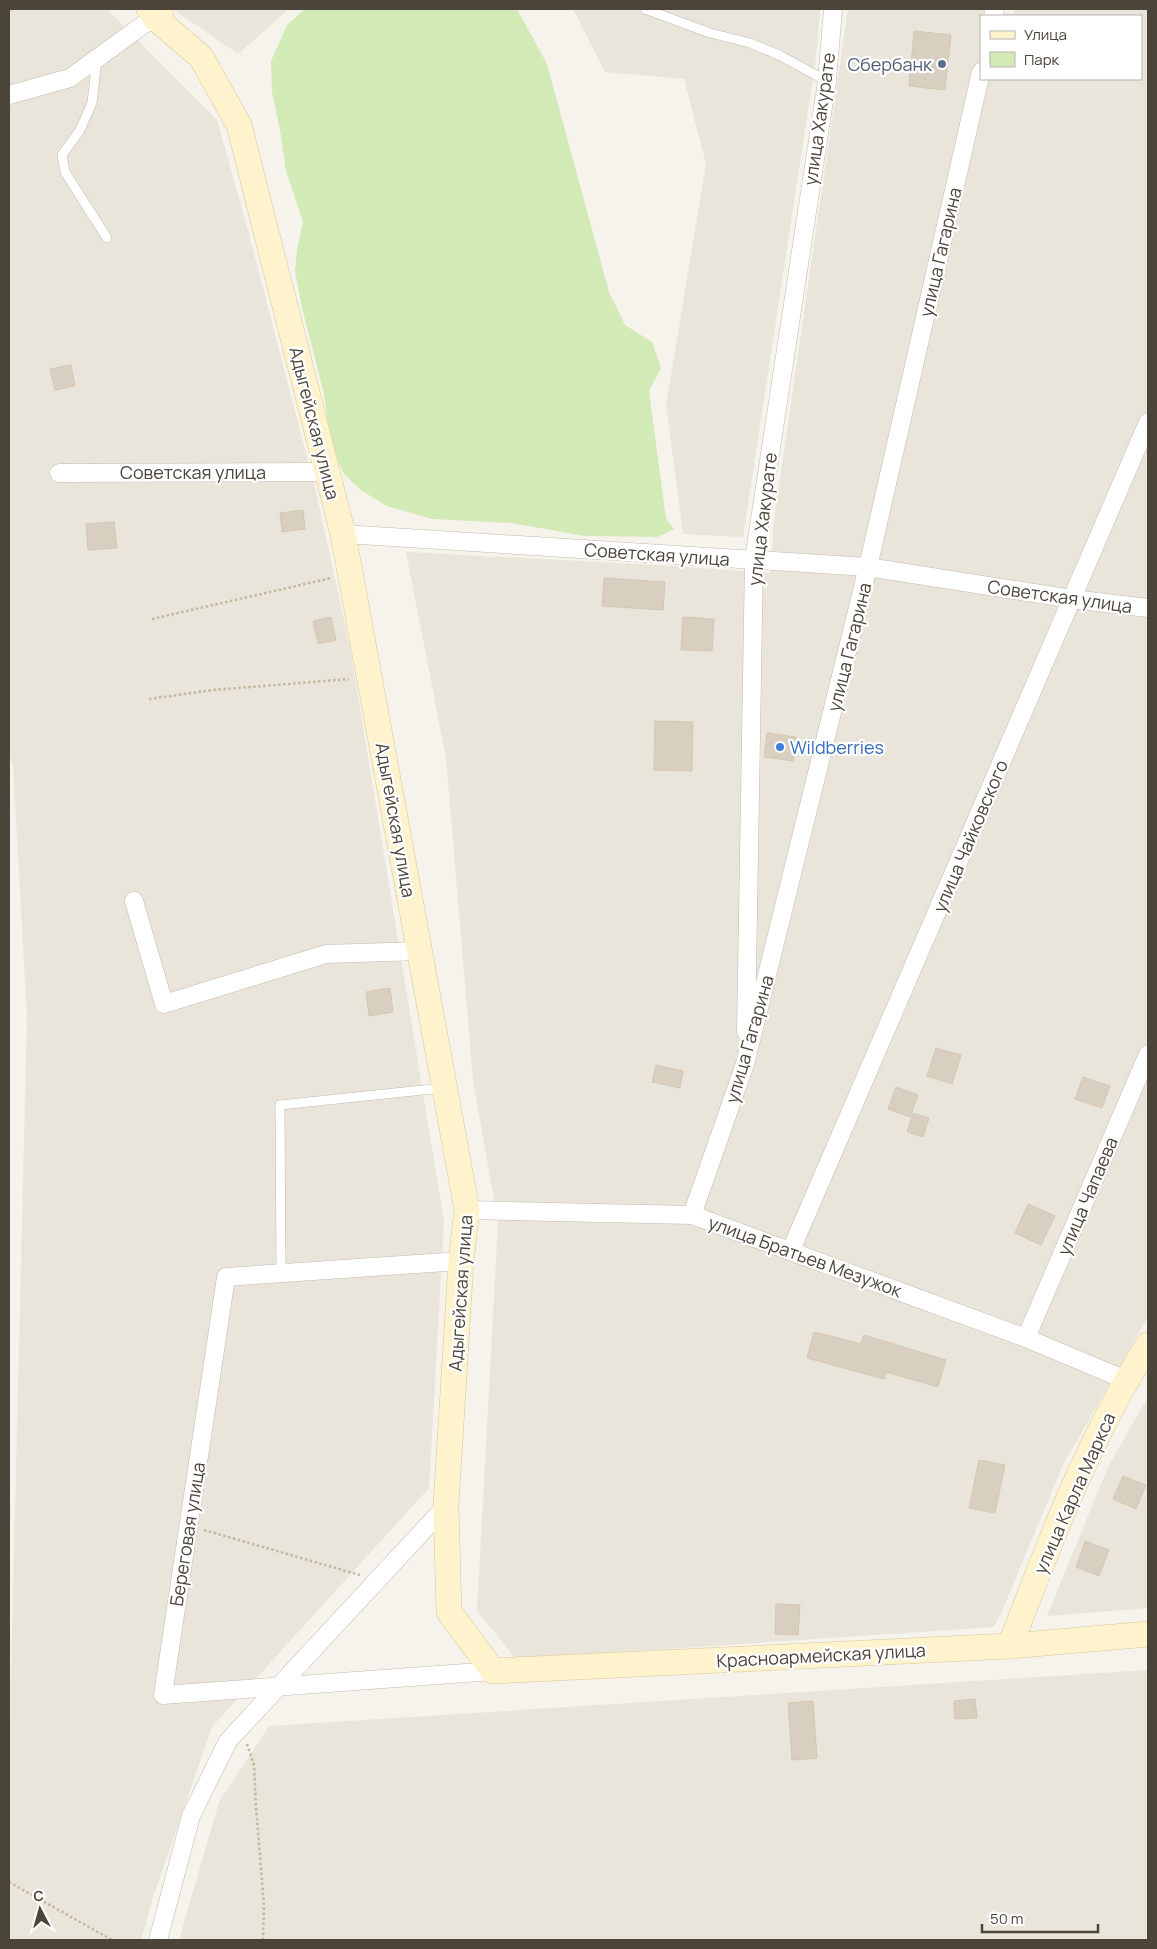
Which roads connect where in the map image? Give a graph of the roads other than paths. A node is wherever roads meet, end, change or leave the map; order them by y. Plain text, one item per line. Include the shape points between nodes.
1 (645, 9) edge
2 (832, 9) edge
3 (158, 13) edge
4 (97, 58) junction
5 (980, 76) edge
6 (826, 81) junction
7 (9, 95) edge
8 (107, 238) dead end
9 (1148, 422) edge
10 (328, 472) junction
11 (59, 473) dead end
12 (344, 534) junction
13 (754, 560) junction
14 (868, 567) junction
15 (1072, 599) junction
16 (1148, 608) edge
17 (134, 901) dead end
18 (420, 951) junction
19 (1148, 1054) edge
20 (745, 1064) junction
21 (445, 1088) junction
22 (467, 1210) junction
23 (692, 1215) junction
24 (790, 1250) junction
25 (461, 1261) junction
26 (281, 1274) junction
27 (1026, 1338) junction
28 (1148, 1345) edge
29 (1126, 1380) junction
30 (446, 1506) junction
31 (1148, 1634) edge
32 (1010, 1646) junction
33 (493, 1671) junction
34 (278, 1687) junction
35 (158, 1940) edge

1 - 6 lane via 710,33 750,43
2 - 6 street, улица Хакурате
3 - 4 street
3 - 10 main road, Адыгейская улица via 201,57 239,125
4 - 7 street via 70,78
4 - 8 lane via 92,103 80,130 62,155 65,172
5 - 14 street, улица Гагарина
6 - 13 street, улица Хакурате
9 - 15 street, улица Чайковского
10 - 11 street, Советская улица
10 - 12 main road, Адыгейская улица
12 - 13 street, Советская улица
12 - 18 main road, Адыгейская улица
13 - 14 street, Советская улица
13 - 20 street, улица Хакурате
14 - 15 street, Советская улица
14 - 20 street, улица Гагарина
15 - 16 street, Советская улица
15 - 24 street, улица Чайковского
17 - 18 street via 164,1004 326,954
18 - 21 main road, Адыгейская улица
19 - 27 street, улица Чапаева
20 - 23 street, улица Гагарина
21 - 22 main road, Адыгейская улица
21 - 26 lane via 280,1105
22 - 23 street, улица Братьев Мезужок
22 - 25 main road, Адыгейская улица
23 - 24 street, улица Братьев Мезужок
24 - 27 street, улица Братьев Мезужок
25 - 26 street, Береговая улица
25 - 30 main road, Адыгейская улица
26 - 34 street, Береговая улица via 226,1277 162,1695
27 - 29 street, улица Братьев Мезужок
28 - 29 main road, улица Карла Маркса
29 - 32 main road, улица Карла Маркса via 1059,1517
30 - 33 main road, Адыгейская улица via 449,1612
30 - 34 street
31 - 32 main road, Красноармейская улица
32 - 33 main road, Красноармейская улица
33 - 34 street, Береговая улица
34 - 35 street via 228,1742 191,1816

